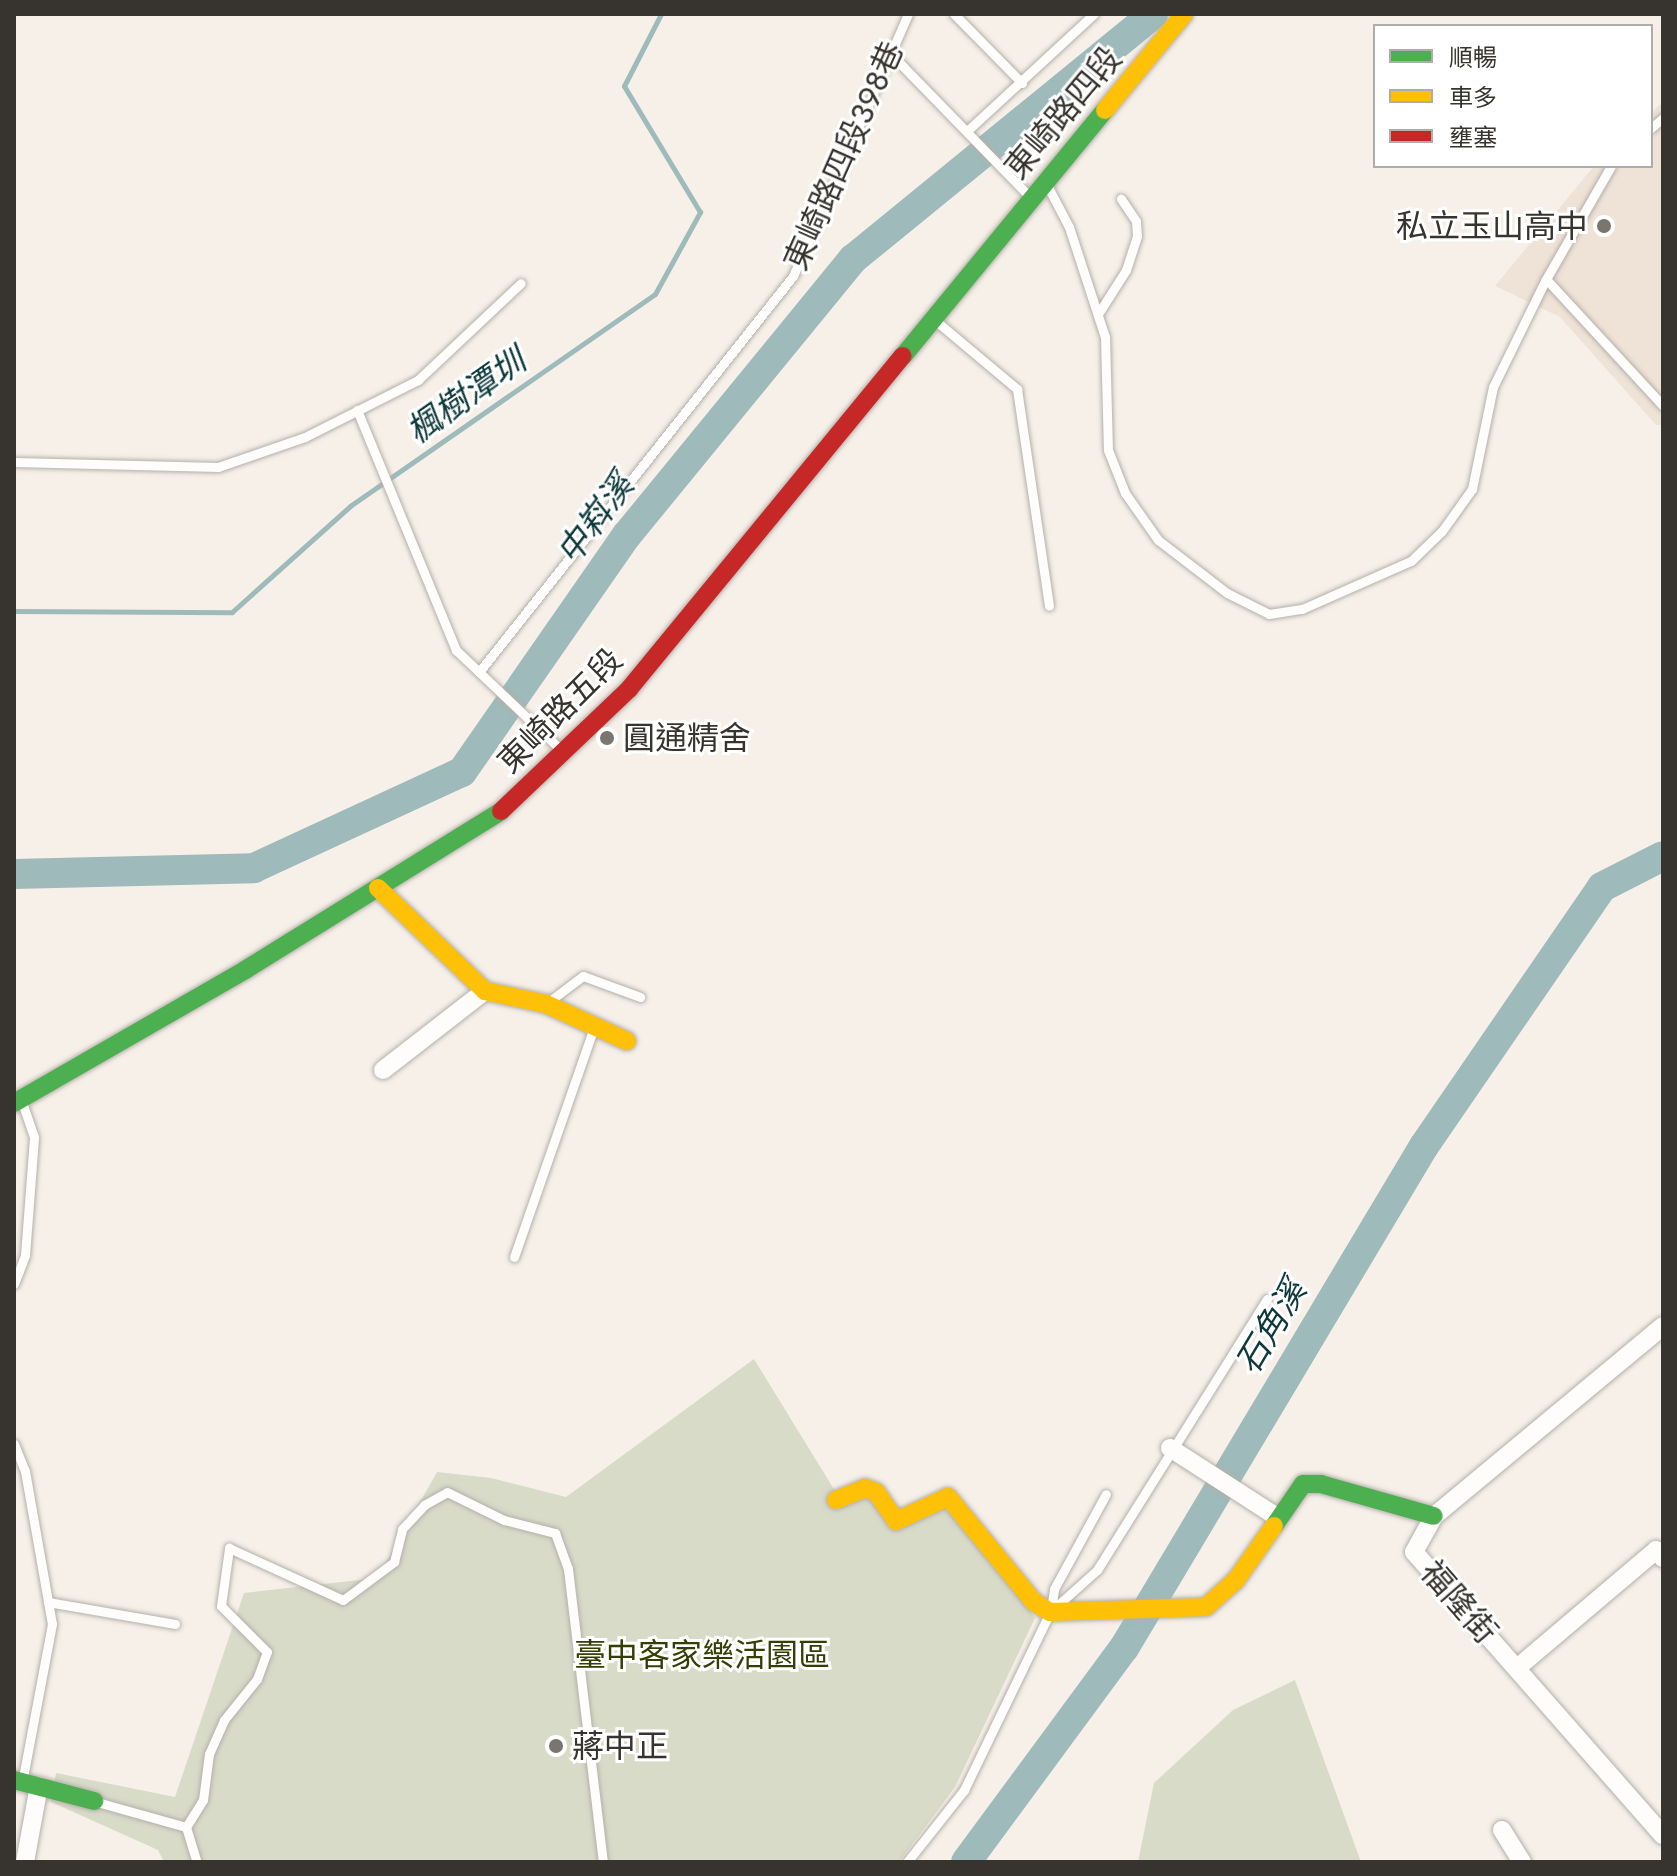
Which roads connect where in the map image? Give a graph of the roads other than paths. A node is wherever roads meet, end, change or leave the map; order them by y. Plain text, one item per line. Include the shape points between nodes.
1 (908, 14) edge
2 (954, 14) edge
3 (1184, 14) edge
4 (1091, 15) edge
5 (890, 53) junction
6 (1022, 83) junction
7 (967, 131) junction
8 (1610, 168) edge
9 (1045, 182) junction
10 (1121, 199) dead end
11 (1025, 206) junction
12 (1546, 279) junction
13 (521, 283) dead end
14 (1098, 314) junction
15 (935, 320) junction
16 (1663, 406) edge
17 (357, 410) junction
18 (14, 462) edge
19 (1049, 606) dead end
20 (479, 672) junction
21 (565, 754) junction
22 (378, 888) junction
23 (485, 991) junction
24 (640, 997) dead end
25 (546, 1004) junction
26 (594, 1028) junction
27 (627, 1041) dead end
28 (383, 1070) dead end
29 (17, 1101) edge
30 (514, 1257) dead end
31 (14, 1284) edge
32 (1267, 1299) dead end
33 (1663, 1326) edge
34 (14, 1444) edge
35 (1170, 1448) junction
36 (1106, 1494) dead end
37 (836, 1500) dead end
38 (1434, 1516) junction
39 (1277, 1517) junction
40 (1663, 1558) edge
41 (48, 1602) junction
42 (1050, 1612) junction
43 (175, 1624) dead end
44 (1517, 1668) junction
45 (25, 1782) edge
46 (94, 1801) joint
47 (186, 1827) junction
48 (1502, 1830) dead end
49 (1663, 1835) edge
50 (25, 1862) edge
51 (197, 1862) edge
52 (603, 1862) edge
53 (907, 1862) edge
54 (1522, 1862) edge

1 - 5 lane, 東崎路四段398巷
2 - 6 lane
3 - 9 street, 東崎路四段
4 - 6 lane
5 - 7 lane
5 - 20 lane, 東崎路四段398巷 via 793,276
6 - 7 lane
7 - 11 lane
8 - 12 lane
9 - 11 street, 東崎路四段
9 - 14 lane via 1069,227
10 - 14 lane via 1136,221 1137,236 1126,270
11 - 15 street, 東崎路五段
12 - 14 lane via 1493,387 1472,489 1442,531 1411,561 1302,609 1269,614 1227,593 1158,540 1125,493 1108,450 1105,337
12 - 16 lane
13 - 17 lane via 418,380
15 - 19 lane via 1017,389
15 - 21 street, 東崎路五段 via 629,689
17 - 18 lane via 305,437 218,467
17 - 20 lane via 456,650
20 - 21 lane
21 - 22 street, 東崎路五段 via 498,814
22 - 23 street
22 - 29 street, 東崎路五段
23 - 25 street
23 - 28 street
24 - 25 lane via 583,976
25 - 26 street
26 - 27 street
26 - 30 lane
29 - 31 lane via 34,1137 25,1255
32 - 35 lane
33 - 38 street, 福隆街
34 - 41 lane via 25,1471
35 - 39 street
35 - 42 lane via 1097,1570
36 - 42 lane via 1054,1589
37 - 42 street via 865,1488 876,1492 896,1521 948,1497 1034,1602
38 - 39 street via 1321,1484 1303,1484
38 - 44 street, 福隆街 via 1414,1552
39 - 42 street via 1236,1580 1206,1607
40 - 44 street via 1656,1550
41 - 43 lane
41 - 45 lane via 52,1624
42 - 53 lane via 964,1790
44 - 49 street, 福隆街
45 - 46 street
45 - 50 street
46 - 47 lane
47 - 51 lane
47 - 52 lane via 203,1800 209,1754 224,1720 257,1679 267,1652 221,1606 229,1548 343,1600 394,1562 402,1529 424,1505 447,1492 504,1520 555,1533 568,1569
48 - 54 street

